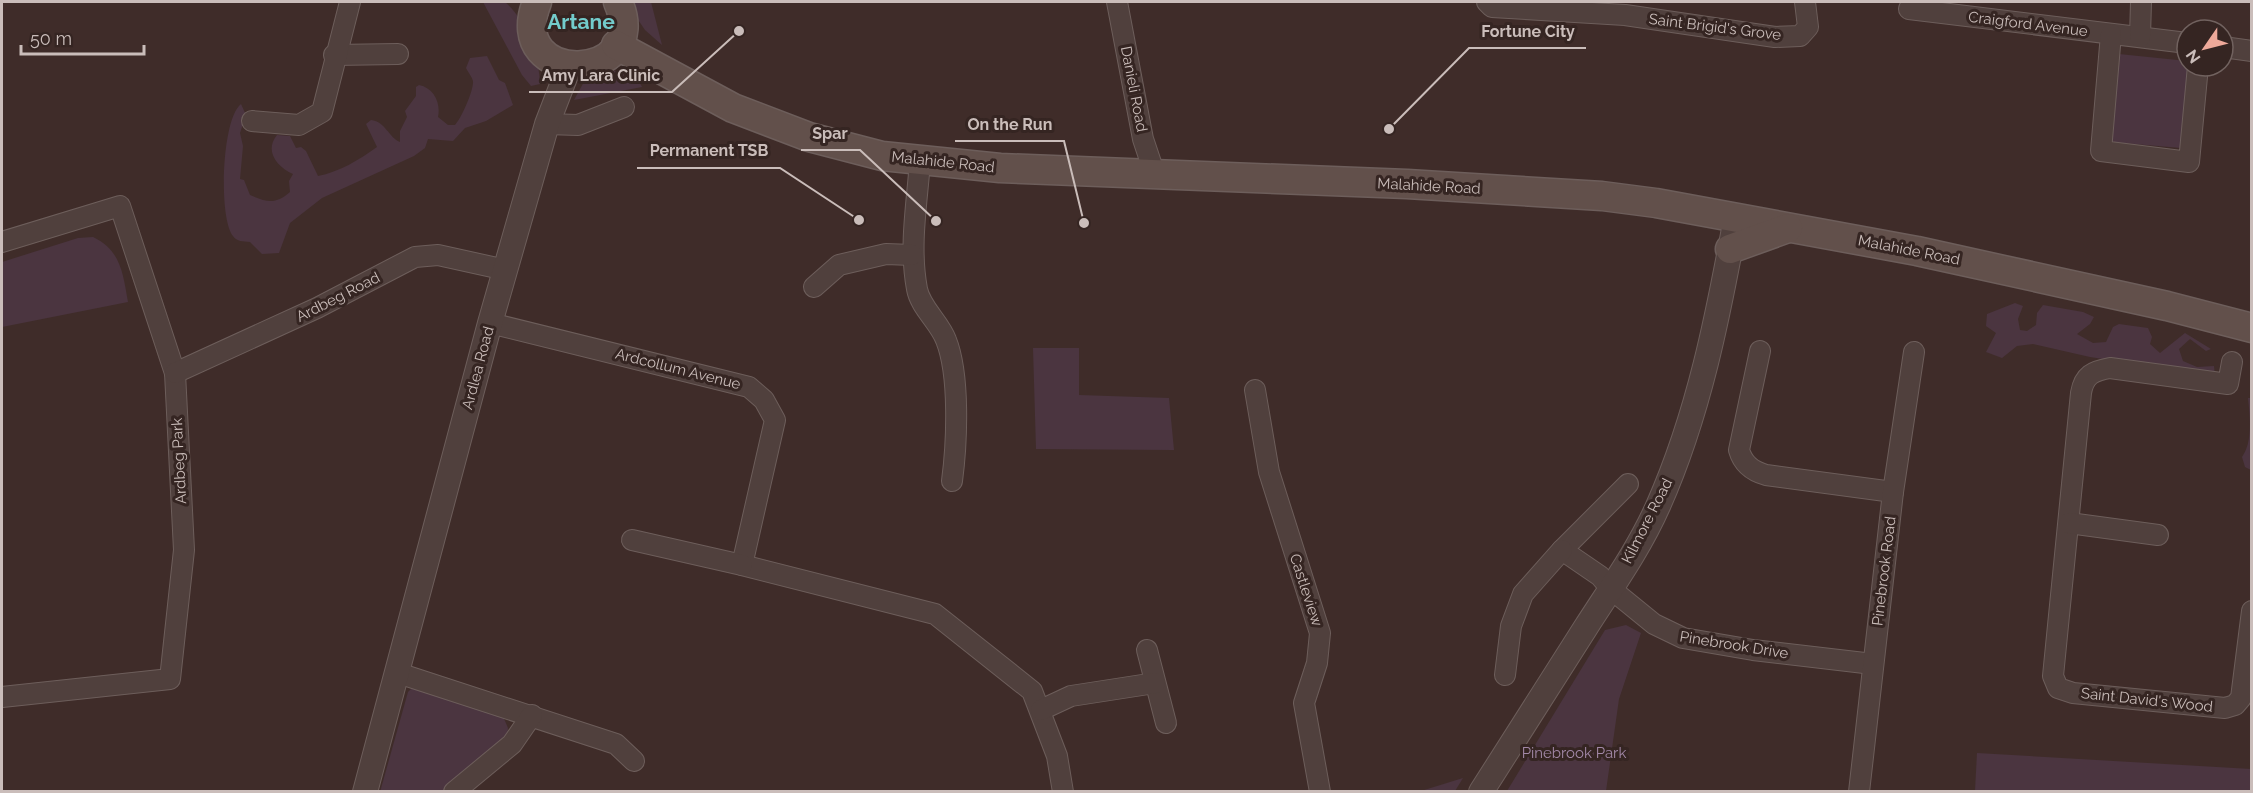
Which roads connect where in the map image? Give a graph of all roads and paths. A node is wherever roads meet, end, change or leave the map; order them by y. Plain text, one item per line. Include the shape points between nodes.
1 (350, 2) edge
2 (512, 2) edge
3 (618, 2) edge
4 (1117, 2) edge
5 (1486, 2) edge
6 (1805, 2) edge
7 (2141, 2) edge
8 (1621, 8) edge
9 (1909, 9) dead end
10 (535, 15) edge
11 (2111, 34) junction
12 (2140, 37) junction
13 (2175, 41) edge
14 (616, 45) junction
15 (2235, 49) edge
16 (2252, 51) edge
17 (398, 54) dead end
18 (334, 55) junction
19 (569, 67) junction
20 (2197, 78) edge
21 (624, 107) dead end
22 (252, 121) dead end
23 (547, 124) junction
24 (920, 161) junction
25 (1155, 175) junction
26 (1736, 218) junction
27 (1790, 228) junction
28 (2, 242) edge
29 (1730, 249) junction
30 (912, 255) junction
31 (506, 270) junction
32 (814, 287) dead end
33 (490, 323) junction
34 (2252, 328) edge
35 (1760, 351) dead end
36 (1914, 352) dead end
37 (2232, 362) dead end
38 (175, 374) junction
39 (1255, 390) dead end
40 (952, 481) dead end
41 (1628, 484) dead end
42 (1893, 492) junction
43 (2069, 523) junction
44 (2158, 535) dead end
45 (632, 540) dead end
46 (1562, 550) junction
47 (742, 565) junction
48 (1611, 589) junction
49 (2252, 611) edge
50 (1147, 650) dead end
51 (1873, 663) junction
52 (398, 673) junction
53 (1506, 675) dead end
54 (1155, 683) junction
55 (2, 697) edge
56 (1041, 710) junction
57 (532, 716) junction
58 (1166, 723) dead end
59 (634, 761) dead end
60 (365, 792) edge
61 (454, 792) edge
62 (1063, 792) edge
63 (1320, 792) edge
64 (1481, 792) edge
65 (1859, 792) edge

1 - 18 street
2 - 10 main road
3 - 14 main road via 622,28
4 - 25 street, Danieli Road via 1143,139
5 - 8 street, Saint Brigid's Grove via 1492,7
6 - 8 street, Saint Brigid's Grove via 1808,27 1800,36 1775,38
7 - 12 street
9 - 11 street, Craigford Avenue
10 - 19 main road via 539,46 546,55
11 - 12 street, Craigford Avenue
11 - 20 street via 2101,151 2189,162
12 - 13 street, Craigford Avenue
14 - 19 main road via 598,62
14 - 24 main road, Malahide Road via 733,108 809,137 882,156
15 - 16 street
17 - 18 street
18 - 22 street via 322,112 299,125
19 - 23 street, Ardlea Road
21 - 23 street via 578,126
23 - 31 street, Ardlea Road
24 - 25 main road, Malahide Road
24 - 30 street
25 - 26 main road, Malahide Road via 1602,196
26 - 27 main road, Malahide Road
26 - 29 street, Kilmore Road
27 - 29 main road
27 - 34 main road, Malahide Road via 1971,262
28 - 38 street, Ardbeg Park via 120,206
29 - 48 street, Kilmore Road via 1706,366 1680,452 1657,508
30 - 32 street via 885,254 839,265
30 - 40 street via 917,293 952,354 956,447
31 - 33 street, Ardlea Road
31 - 38 street, Ardbeg Road via 438,255 415,257
33 - 47 street, Ardcollum Avenue via 749,387 764,400 775,420
33 - 52 street, Ardlea Road
35 - 42 street via 1739,450 1745,464 1766,475
36 - 42 street, Pinebrook Road
37 - 43 street, Saint David's Wood via 2228,384 2110,368 2086,377 2081,393
38 - 55 street, Ardbeg Park via 184,550 170,678
39 - 63 street, Castleview via 1269,472 1320,633 1319,655 1305,703
41 - 46 street
42 - 51 street, Pinebrook Road
43 - 44 street
43 - 49 street, Saint David's Wood via 2053,676 2058,688 2073,693 2225,708 2235,705 2241,698
45 - 47 street
46 - 48 street, Pinebrook Drive via 1600,576
46 - 53 street via 1523,594 1512,626
47 - 56 street via 935,614 1032,691
48 - 51 street, Pinebrook Drive via 1654,624 1683,639
48 - 64 street, Kilmore Road
50 - 54 street
51 - 65 street, Pinebrook Road
52 - 57 street
52 - 60 street, Ardlea Road
54 - 56 street via 1071,696
54 - 58 street
56 - 62 street via 1057,756
57 - 59 street via 616,744
57 - 61 street via 512,744

